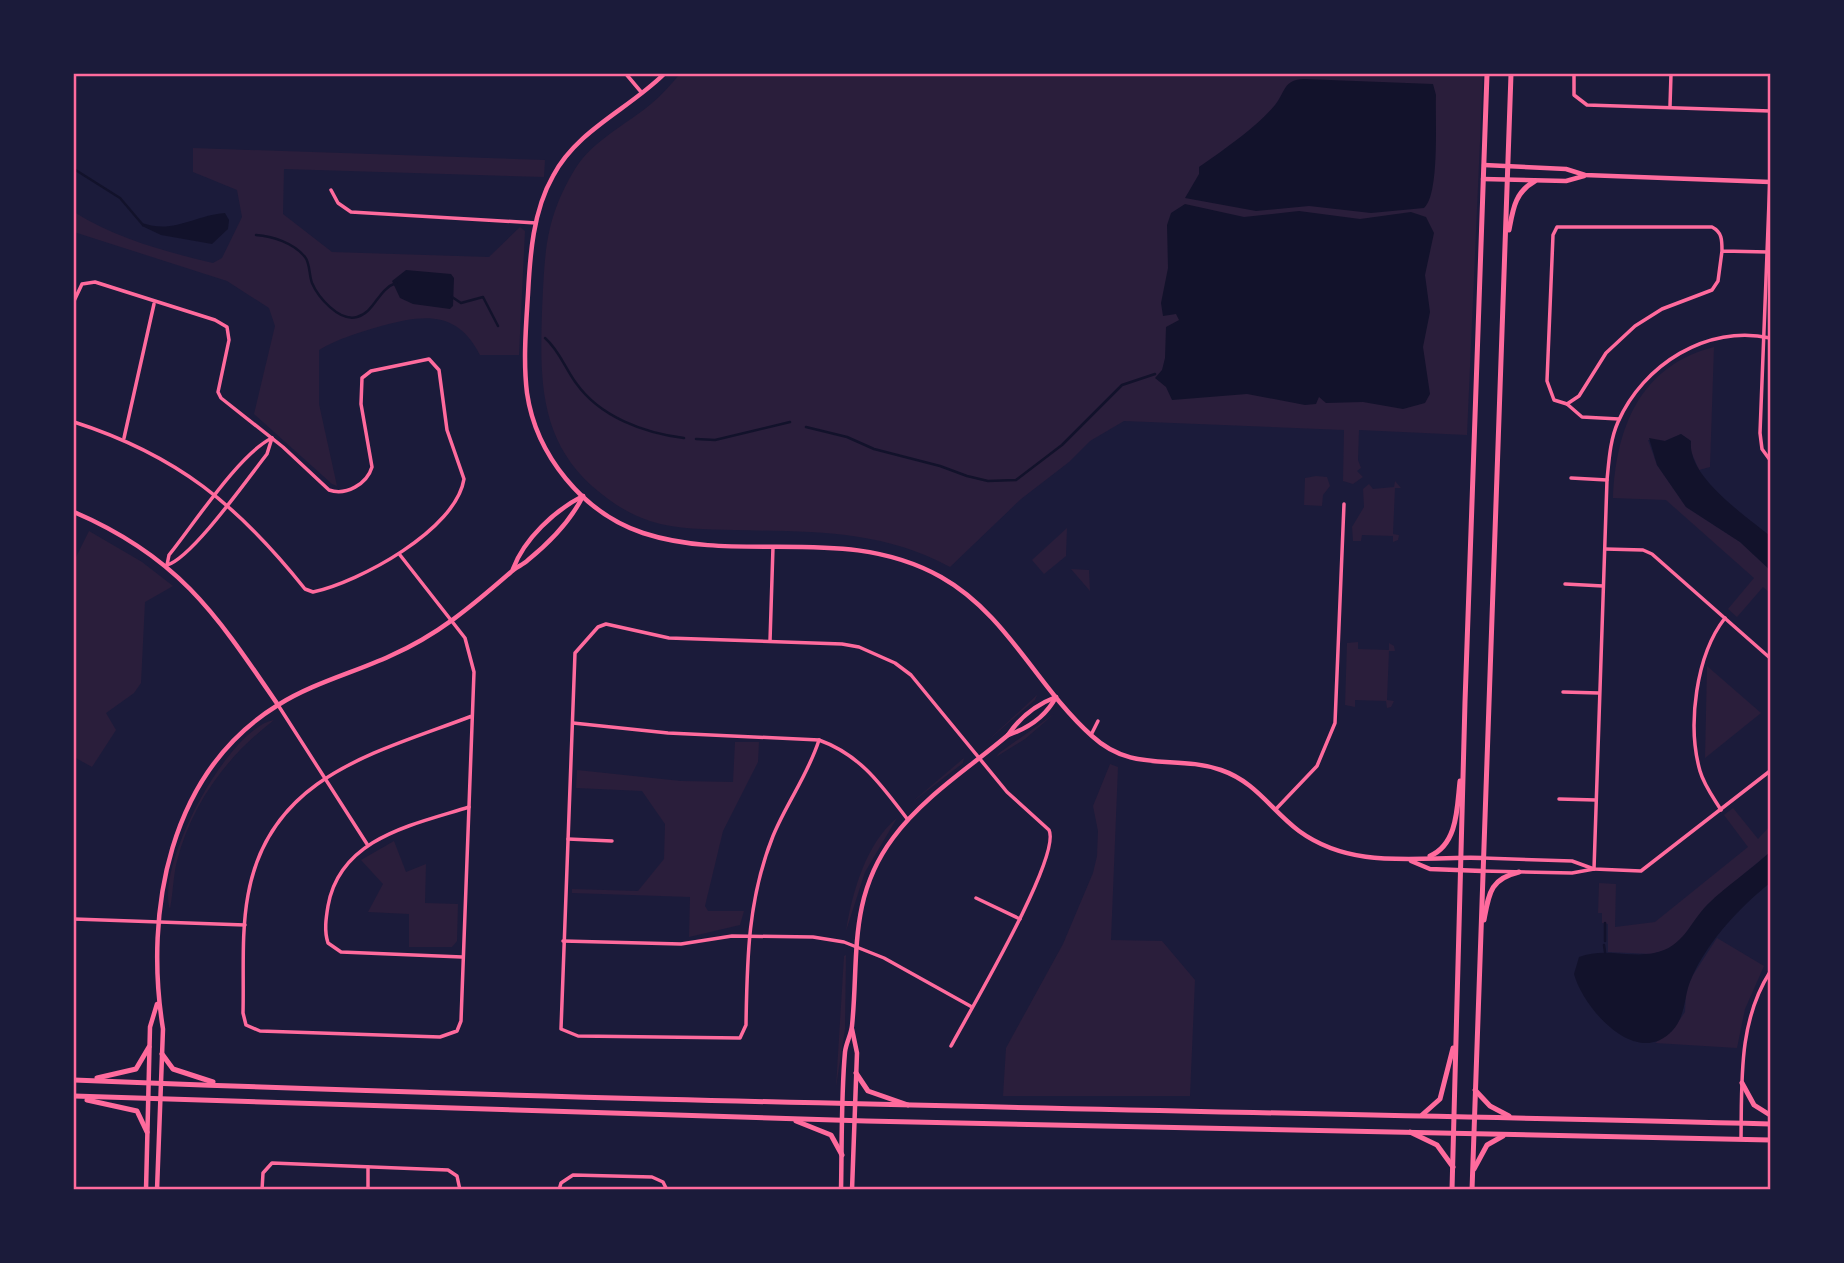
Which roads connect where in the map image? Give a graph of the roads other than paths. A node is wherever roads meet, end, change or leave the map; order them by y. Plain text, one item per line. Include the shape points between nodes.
1 (626, 74) edge
2 (664, 74) edge
3 (1487, 74) edge
4 (1511, 74) edge
5 (1574, 74) edge
6 (1671, 74) edge
7 (642, 93) junction
8 (1670, 107) junction
9 (1770, 111) edge
10 (1484, 166) junction
11 (1508, 167) junction
12 (1585, 175) junction
13 (1770, 176) edge
14 (1483, 179) junction
15 (1508, 180) junction
16 (1535, 181) junction
17 (1770, 182) edge
18 (331, 190) dead end
19 (536, 223) junction
20 (1505, 247) junction
21 (1722, 251) junction
22 (1768, 252) junction
23 (74, 301) edge
24 (154, 303) junction
25 (1764, 336) junction
26 (1770, 338) edge
27 (1567, 404) junction
28 (1619, 419) junction
29 (74, 422) edge
30 (124, 438) junction
31 (272, 439) junction
32 (1770, 460) edge
33 (1571, 478) dead end
34 (1607, 480) junction
35 (217, 496) junction
36 (583, 496) junction
37 (226, 504) junction
38 (1344, 504) dead end
39 (74, 512) edge
40 (774, 545) junction
41 (1605, 549) junction
42 (400, 555) junction
43 (167, 565) junction
44 (513, 570) junction
45 (1565, 584) dead end
46 (1603, 586) junction
47 (1725, 618) junction
48 (453, 622) junction
49 (770, 642) junction
50 (1770, 658) edge
51 (1563, 692) dead end
52 (1600, 693) junction
53 (1056, 696) junction
54 (278, 705) junction
55 (472, 716) junction
56 (1098, 721) dead end
57 (572, 723) junction
58 (1008, 735) junction
59 (1091, 735) junction
60 (819, 740) junction
61 (980, 758) junction
62 (1463, 761) junction
63 (1770, 771) edge
64 (324, 778) junction
65 (1559, 799) dead end
66 (1596, 800) junction
67 (468, 807) junction
68 (1276, 809) junction
69 (74, 810) edge
70 (1721, 810) junction
71 (908, 820) junction
72 (568, 839) junction
73 (612, 841) dead end
74 (74, 842) edge
75 (367, 844) junction
76 (1430, 856) junction
77 (1462, 857) junction
78 (1482, 858) junction
79 (1410, 861) junction
80 (1594, 869) junction
81 (1461, 870) junction
82 (1482, 871) junction
83 (1519, 872) junction
84 (976, 898) dead end
85 (74, 919) edge
86 (1020, 919) junction
87 (160, 922) junction
88 (245, 925) junction
89 (748, 935) junction
90 (1480, 937) junction
91 (563, 941) junction
92 (855, 946) junction
93 (463, 957) junction
94 (1770, 972) edge
95 (158, 1003) junction
96 (972, 1007) junction
97 (852, 1028) junction
98 (1456, 1034) junction
99 (951, 1046) dead end
100 (149, 1047) junction
101 (162, 1054) junction
102 (856, 1073) junction
103 (74, 1080) edge
104 (84, 1080) junction
105 (148, 1083) junction
106 (161, 1083) junction
107 (1742, 1083) junction
108 (226, 1085) junction
109 (1475, 1090) junction
110 (74, 1097) edge
111 (148, 1098) junction
112 (161, 1098) junction
113 (843, 1105) junction
114 (855, 1105) junction
115 (914, 1107) junction
116 (1422, 1115) junction
117 (1770, 1115) edge
118 (1455, 1116) junction
119 (1475, 1116) junction
120 (786, 1118) junction
121 (1515, 1118) junction
122 (843, 1120) junction
123 (855, 1120) junction
124 (1742, 1124) junction
125 (1770, 1125) edge
126 (1407, 1130) junction
127 (1454, 1131) junction
128 (147, 1132) junction
129 (1474, 1132) junction
130 (1508, 1134) junction
131 (1741, 1140) junction
132 (1770, 1140) edge
133 (842, 1155) junction
134 (368, 1167) junction
135 (1453, 1167) junction
136 (1473, 1172) junction
137 (145, 1189) edge
138 (157, 1189) edge
139 (262, 1189) edge
140 (368, 1189) edge
141 (460, 1189) edge
142 (559, 1189) edge
143 (667, 1189) edge
144 (841, 1189) edge
145 (852, 1189) edge
146 (922, 1189) edge
147 (952, 1189) edge
148 (1452, 1189) edge
149 (1472, 1189) edge
150 (1538, 1189) edge
151 (1588, 1189) edge

1 - 7 street
2 - 7 street
3 - 10 main road
4 - 11 main road
5 - 8 street via 1574,95 1582,103
6 - 8 street
7 - 19 street via 568,153 551,178
8 - 9 street
10 - 11 street
10 - 14 main road
11 - 12 street via 1566,169
11 - 15 main road
12 - 16 street via 1566,181
12 - 17 street
13 - 17 street
14 - 15 street
14 - 62 main road
15 - 16 street
15 - 20 main road
16 - 20 main road via 1516,199
17 - 22 street
18 - 19 street via 338,203 351,212
19 - 36 street via 528,279 527,392 542,443
20 - 78 main road
21 - 22 street
21 - 27 street via 1718,281 1712,290 1662,309 1635,326 1606,353 1579,396
21 - 27 street via 1722,239 1712,227 1558,227 1553,235 1547,381 1554,400
22 - 25 street
23 - 24 street via 82,284 91,282
24 - 30 street
24 - 31 street via 227,327 229,340 218,392
25 - 26 street
25 - 28 street via 1716,339 1675,355 1648,377
25 - 32 street via 1760,433 1762,449
27 - 28 street via 1582,417
28 - 34 street
29 - 30 street
30 - 35 street via 179,468
31 - 35 street via 257,446
31 - 37 street via 267,453
31 - 42 street via 329,490 345,493 364,480 372,467 360,404 359,388 365,373 422,359 436,364 463,487 436,523
33 - 34 street
34 - 41 street
35 - 37 street
35 - 43 street via 169,555
36 - 40 street via 606,515 643,533 699,543
36 - 44 street via 573,514 530,559
36 - 44 street via 564,506 522,550
37 - 42 street via 271,547 305,589 313,592 356,578
37 - 43 street via 178,562
38 - 68 street via 1335,723 1317,766
39 - 43 street
40 - 49 street
40 - 53 street via 856,548 932,572 984,609
41 - 46 street
41 - 47 street via 1652,554
42 - 48 street
43 - 54 street via 216,615
44 - 48 street
45 - 46 street
46 - 52 street
47 - 50 street
47 - 70 street via 1702,660 1696,720 1700,772
48 - 54 street via 390,656
48 - 55 street via 472,656
49 - 57 street via 669,638 602,625 575,653
49 - 61 street via 842,644 895,663 924,688
51 - 52 street
52 - 66 street
53 - 58 street via 1018,720
53 - 58 street via 1049,711
53 - 59 street
54 - 64 street
54 - 87 street via 228,747 193,796 168,858
55 - 64 street via 343,766
55 - 67 street
56 - 59 street
57 - 60 street
57 - 72 street
58 - 61 street
59 - 68 street via 1128,758 1223,771 1254,788
60 - 71 street via 858,760
60 - 89 street via 807,775 781,817 765,858
61 - 71 street
61 - 86 street via 1051,835 1051,846
62 - 76 main road via 1450,838
62 - 77 main road
63 - 70 street
64 - 75 street
64 - 88 street via 290,806 261,850 247,896
65 - 66 street
66 - 80 street
67 - 75 street
67 - 93 street
68 - 79 street via 1301,833 1336,850
69 - 74 street
70 - 80 street via 1645,870
71 - 92 street via 874,872 862,904
72 - 73 street
72 - 91 street
75 - 93 street via 349,858 334,882 327,912 328,943 341,951
76 - 77 street
76 - 79 street
77 - 78 street
77 - 81 main road
78 - 80 street via 1572,861
78 - 82 main road
79 - 81 street via 1430,869
80 - 83 street
81 - 82 street
81 - 98 main road
82 - 83 street
82 - 90 main road
83 - 90 main road via 1501,877 1495,884
84 - 86 street
85 - 87 street
86 - 96 street
87 - 88 street
87 - 95 street
88 - 93 street via 243,1020 250,1029 260,1031 447,1037 457,1031 461,1021
89 - 91 street via 697,944
89 - 91 street via 746,1025 735,1040 565,1033 559,1022
89 - 92 street via 813,937
90 - 109 main road
92 - 96 street
92 - 97 street
94 - 107 street via 1745,1035
95 - 100 street
95 - 101 street
96 - 99 street
97 - 102 street
97 - 113 street via 845,1054
98 - 116 main road via 1444,1089 1436,1105
98 - 118 main road
100 - 104 main road via 136,1069
100 - 105 street
101 - 106 street
101 - 108 main road via 181,1074
102 - 114 street
102 - 115 main road via 868,1091
103 - 104 main road
104 - 105 main road
105 - 106 main road
105 - 111 street
106 - 108 main road
106 - 112 street
107 - 117 main road via 1754,1105
107 - 124 street
108 - 113 main road
109 - 119 main road
109 - 121 main road via 1490,1106
110 - 111 main road
110 - 128 main road via 137,1111
111 - 112 main road
111 - 128 street
112 - 120 main road
112 - 138 street
113 - 114 main road
113 - 122 street
114 - 115 main road
114 - 123 street
115 - 116 main road
116 - 118 main road
118 - 119 main road
118 - 127 main road
119 - 121 main road
119 - 129 main road
120 - 122 main road
120 - 133 main road via 831,1135
121 - 124 main road
122 - 123 main road
122 - 133 street
123 - 126 main road
123 - 145 street
124 - 125 main road
124 - 131 street
126 - 127 main road
126 - 135 main road via 1437,1145
127 - 129 main road
127 - 135 main road
128 - 137 street
129 - 130 main road
129 - 136 main road
130 - 131 main road
130 - 136 main road via 1487,1145
131 - 132 main road
133 - 144 street
134 - 139 street via 272,1163 262,1173
134 - 140 street
134 - 141 street via 448,1170 457,1176
135 - 148 main road
136 - 149 main road
142 - 143 street via 573,1175 652,1177
146 - 147 street
150 - 151 street

